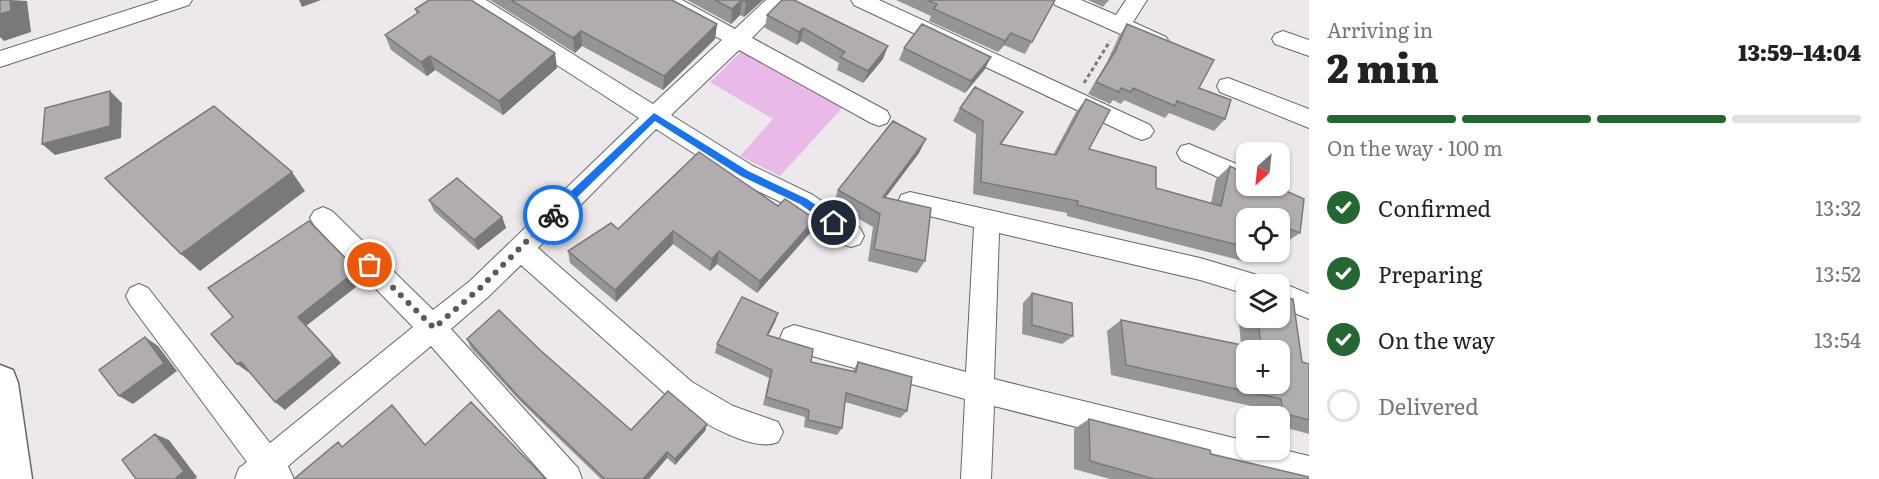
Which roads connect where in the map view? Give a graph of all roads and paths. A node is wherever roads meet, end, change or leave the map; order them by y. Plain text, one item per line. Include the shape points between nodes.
1 (182, 0) edge
2 (471, 0) edge
3 (666, 0) edge
4 (779, 0) edge
5 (861, 0) edge
6 (1062, 0) edge
7 (1137, 0) edge
8 (1120, 25) junction
9 (739, 39) junction
10 (1283, 39) dead end
11 (1173, 48) edge
12 (1309, 48) edge
13 (0, 59) edge
14 (1228, 86) dead end
15 (1074, 99) junction
16 (654, 117) junction
17 (879, 117) dead end
18 (1309, 119) edge
19 (1142, 131) dead end
20 (1190, 153) dead end
21 (1236, 174) edge
22 (910, 202) edge
23 (323, 218) dead end
24 (987, 221) junction
25 (851, 236) dead end
26 (520, 248) junction
27 (1236, 279) edge
28 (139, 296) dead end
29 (1290, 298) edge
30 (1309, 307) edge
31 (434, 328) junction
32 (794, 338) dead end
33 (0, 383) edge
34 (980, 389) junction
35 (768, 432) dead end
36 (1309, 471) edge
37 (266, 474) edge
38 (12, 479) edge
39 (567, 479) edge
40 (976, 479) edge

1 - 13 street
2 - 16 street
3 - 9 street
4 - 9 street
5 - 15 street
6 - 8 street
7 - 8 street
8 - 11 street
8 - 15 path
9 - 16 street
9 - 17 street
10 - 12 street
14 - 18 street
15 - 19 street
16 - 25 street via 744,173 804,202
16 - 26 street
20 - 21 street
22 - 24 street
23 - 31 street
24 - 27 street
24 - 34 street
26 - 31 street
26 - 35 street via 706,411
28 - 37 street
29 - 30 street
31 - 37 street
31 - 39 street
32 - 34 street
33 - 38 main road
34 - 36 street
34 - 40 street

